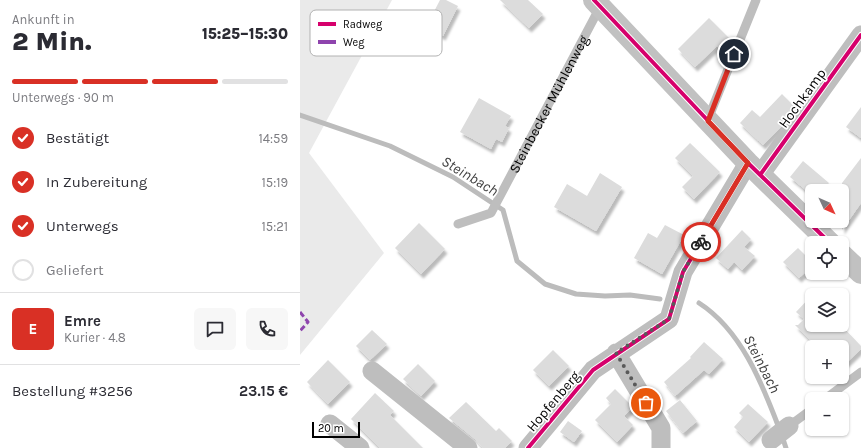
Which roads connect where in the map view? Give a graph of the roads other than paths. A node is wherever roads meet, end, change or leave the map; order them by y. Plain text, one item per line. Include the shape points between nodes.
1 (756, 0) edge
2 (597, 4) edge
3 (861, 35) edge
4 (708, 121) junction
5 (754, 169) junction
6 (458, 224) dead end
7 (823, 236) edge
8 (849, 261) edge
9 (861, 272) edge
10 (616, 353) junction
11 (372, 371) dead end
12 (861, 372) edge
13 (834, 392) edge
14 (805, 414) edge
15 (330, 424) dead end
16 (789, 426) joint
17 (773, 444) edge
18 (360, 448) edge
19 (468, 448) edge
20 (528, 448) edge
21 (661, 448) edge

1 - 4 lane
2 - 4 street, Steinbecker Mühlenweg
2 - 6 lane, Steinbecker Mühlenweg via 491,213
3 - 5 street, Hochkamp
4 - 5 street, Steinbecker Mühlenweg
5 - 7 street, Steinbecker Mühlenweg
5 - 10 street, Hopfenberg via 683,272 669,319
8 - 9 street
10 - 20 street, Hopfenberg via 593,370
10 - 21 street via 661,428
11 - 19 street
12 - 13 lane
14 - 16 lane
15 - 18 street
16 - 17 street

